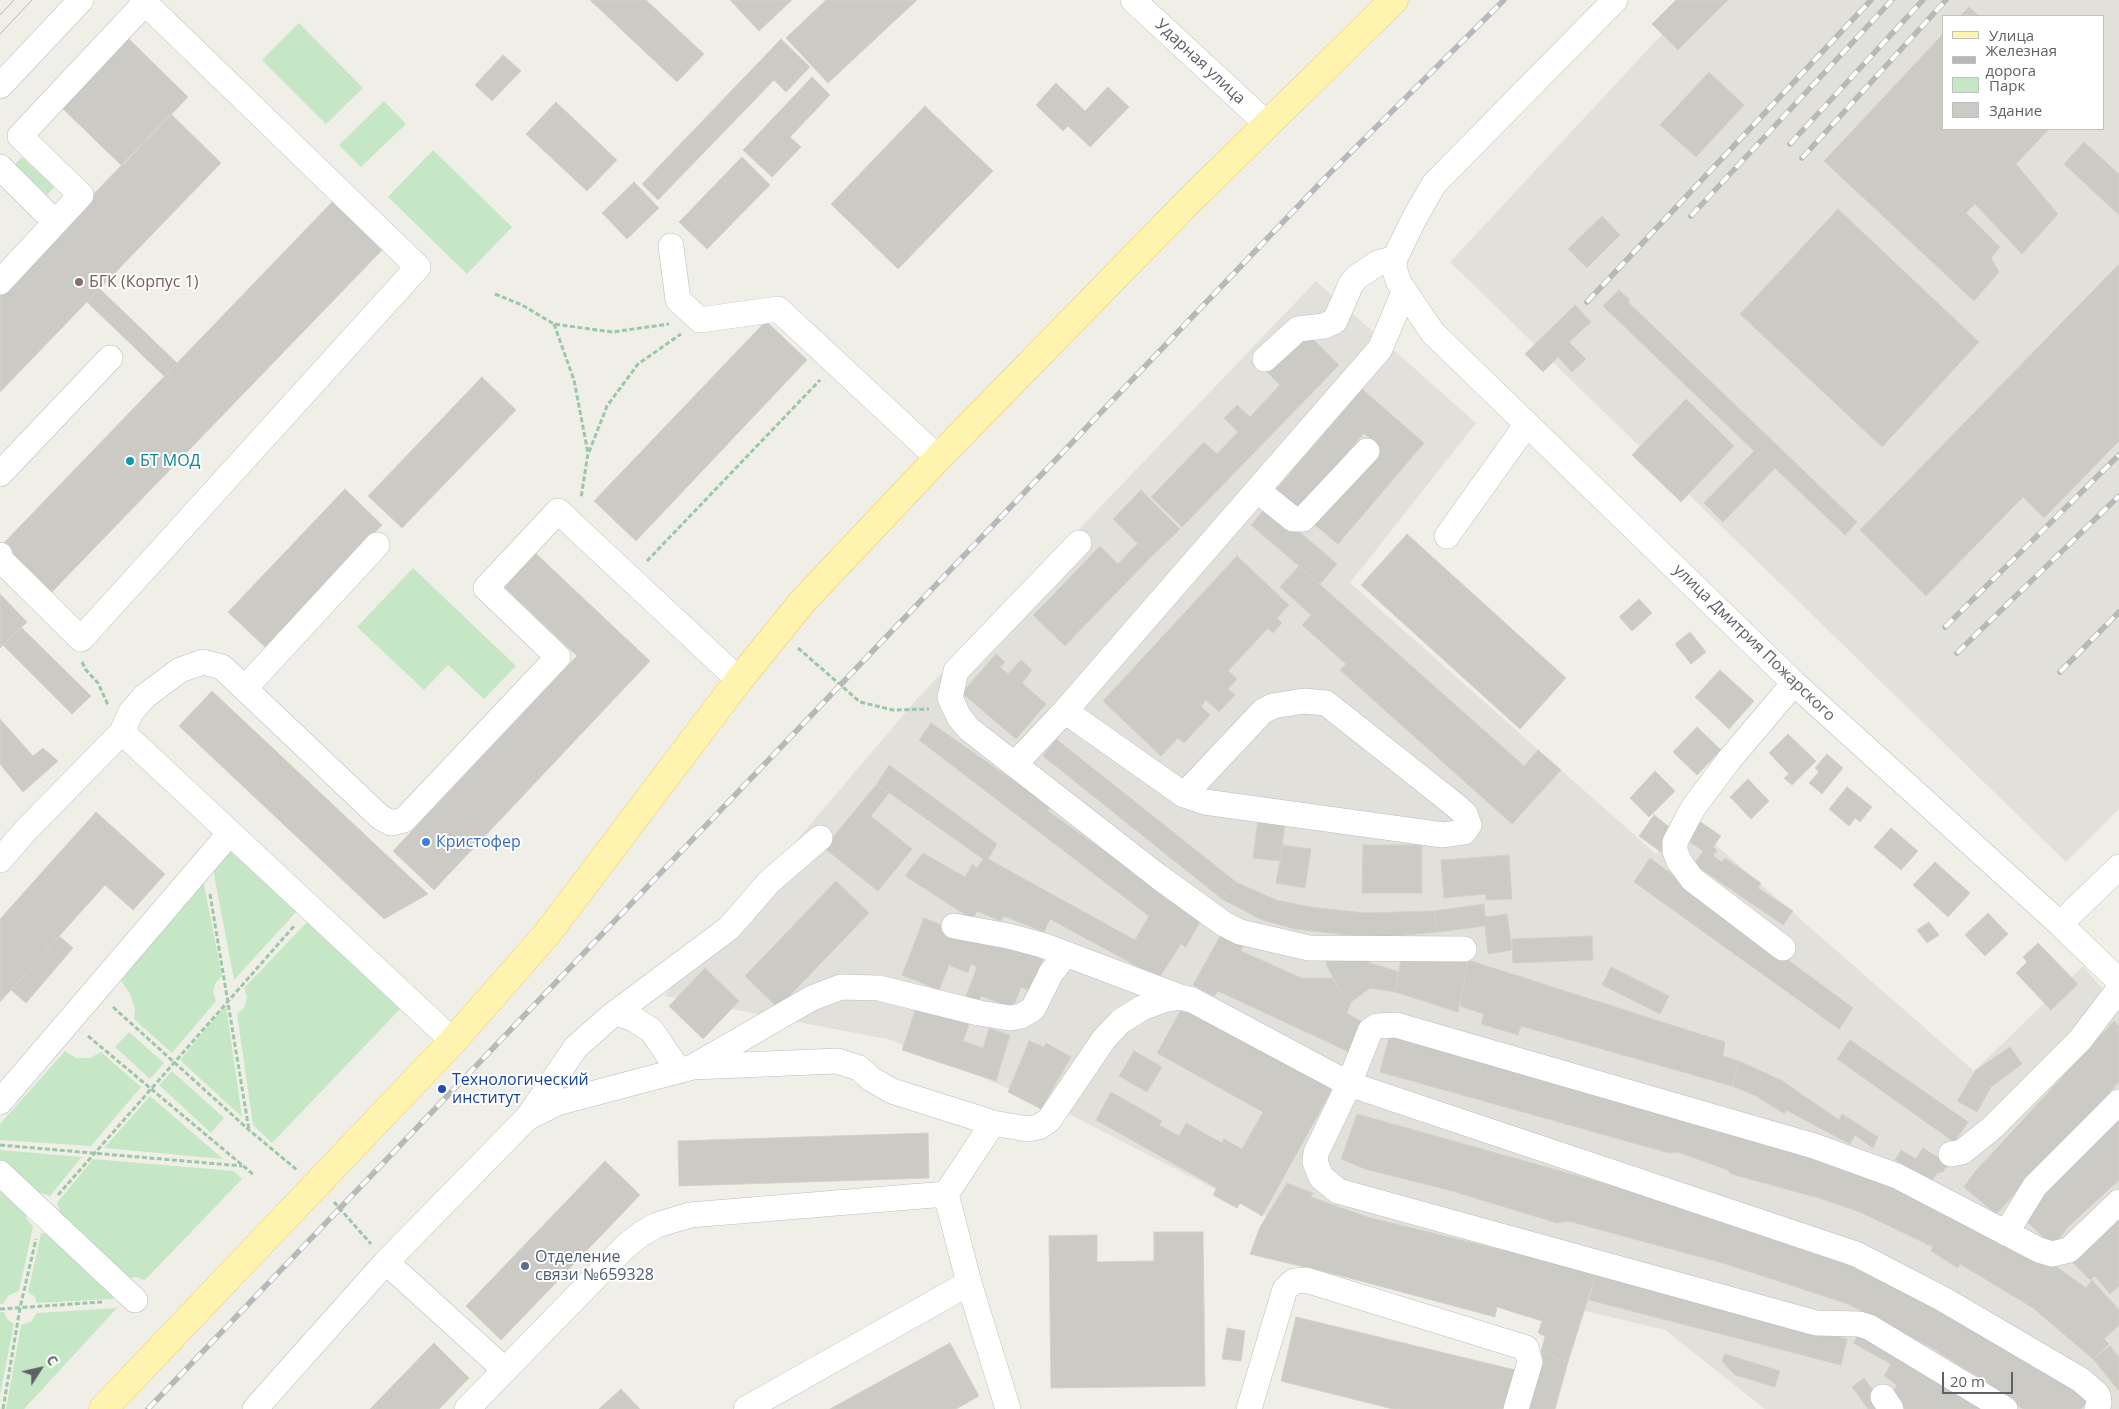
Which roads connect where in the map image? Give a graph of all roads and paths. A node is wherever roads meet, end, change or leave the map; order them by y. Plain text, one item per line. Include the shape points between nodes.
1 (81, 0) edge
2 (1133, 0) edge
3 (1394, 0) edge
4 (1615, 0) edge
5 (144, 2) edge
6 (0, 86) edge
7 (1266, 124) junction
8 (20, 136) junction
9 (0, 156) edge
10 (0, 168) edge
11 (55, 222) junction
12 (671, 246) dead end
13 (1395, 258) junction
14 (0, 282) edge
15 (1404, 292) junction
16 (495, 294) dead end
17 (700, 320) junction
18 (554, 324) junction
19 (110, 358) dead end
20 (1265, 360) dead end
21 (836, 363) junction
22 (1527, 424) junction
23 (1367, 451) dead end
24 (588, 453) junction
25 (938, 458) junction
26 (0, 474) edge
27 (1256, 490) junction
28 (576, 527) junction
29 (1447, 536) dead end
30 (1079, 543) dead end
31 (377, 545) dead end
32 (0, 556) edge
33 (630, 578) junction
34 (81, 639) junction
35 (798, 648) dead end
36 (739, 680) junction
37 (1794, 684) junction
38 (245, 688) junction
39 (1065, 711) junction
40 (959, 717) junction
41 (122, 732) junction
42 (1015, 764) junction
43 (1184, 795) junction
44 (230, 832) junction
45 (820, 838) dead end
46 (0, 860) edge
47 (205, 861) junction
48 (2119, 867) edge
49 (310, 908) junction
50 (2060, 924) junction
51 (954, 926) dead end
52 (1783, 948) dead end
53 (1464, 949) dead end
54 (1066, 954) junction
55 (2119, 980) edge
56 (656, 983) junction
57 (2119, 989) edge
58 (95, 991) junction
59 (1180, 997) junction
60 (228, 1001) junction
61 (616, 1013) junction
62 (70, 1020) junction
63 (648, 1028) junction
64 (453, 1041) junction
65 (174, 1063) junction
66 (686, 1069) junction
67 (1349, 1084) junction
68 (151, 1089) junction
69 (0, 1102) edge
70 (2119, 1102) edge
71 (527, 1118) junction
72 (993, 1123) junction
73 (249, 1130) junction
74 (0, 1145) edge
75 (95, 1153) junction
76 (1951, 1154) dead end
77 (242, 1166) junction
78 (0, 1173) edge
79 (254, 1175) dead end
80 (315, 1184) junction
81 (946, 1194) junction
82 (2119, 1202) edge
83 (43, 1212) junction
84 (2006, 1233) junction
85 (386, 1262) junction
86 (969, 1283) junction
87 (135, 1300) joint
88 (20, 1308) junction
89 (0, 1309) edge
90 (505, 1370) junction
91 (3, 1409) edge
92 (103, 1409) edge
93 (255, 1409) edge
94 (468, 1409) edge
95 (746, 1409) edge
96 (1008, 1409) edge
97 (1249, 1409) edge
98 (1516, 1409) edge
99 (2005, 1409) edge
100 (2096, 1409) edge

1 - 6 street
2 - 7 street, Ударная улица
3 - 7 main road
4 - 13 street via 1434,184
5 - 8 street
5 - 34 street via 418,267
7 - 25 main road
8 - 9 street
8 - 11 street via 81,195
10 - 11 street
11 - 14 street
12 - 17 street via 678,300
13 - 15 street, улица Дмитрия Пожарского via 1394,268
13 - 20 street via 1378,263 1357,277 1335,321 1324,326 1298,329
15 - 22 street, улица Дмитрия Пожарского via 1433,332
15 - 27 street via 1380,349
16 - 18 path
17 - 18 path via 612,332
17 - 21 street via 778,309
17 - 24 path via 638,364 607,406
18 - 24 path via 574,380
19 - 26 street
21 - 25 street
21 - 33 path
22 - 29 street
22 - 37 street, улица Дмитрия Пожарского
23 - 27 street via 1303,519 1292,519
24 - 28 path
25 - 36 main road via 803,602
27 - 39 street
28 - 33 street
28 - 38 street via 558,510 486,588 558,657 404,820 391,823 380,817
30 - 40 street via 956,671 950,698
31 - 38 street
32 - 34 street
33 - 36 street
34 - 41 path via 82,662 98,683
35 - 40 path via 860,702 893,710 936,709
36 - 64 main road via 546,935
37 - 50 street, улица Дмитрия Пожарского
37 - 52 street via 1729,760 1693,808 1675,842 1679,861 1692,879
38 - 41 street via 222,667 203,662 180,670 145,696 131,712
39 - 42 street
39 - 43 street
40 - 42 street via 969,729
41 - 44 street
41 - 46 street
42 - 53 street via 1159,877 1240,932 1309,948
43 - 43 street via 1205,802 1443,835 1464,832 1469,825 1465,814 1455,805 1326,703 1304,701 1263,711
44 - 47 street
44 - 49 street
45 - 56 street via 769,882 729,928
47 - 58 street
47 - 60 path
48 - 50 street
49 - 60 path
49 - 64 street
50 - 55 street, улица Дмитрия Пожарского
51 - 54 street via 1008,936
54 - 59 street
54 - 66 street via 1051,973 1033,1009 1021,1016 1010,1018 979,1014 879,988 841,987 812,998
56 - 61 street
56 - 63 street
57 - 76 street via 2080,1040 1992,1128 1962,1152
58 - 62 street
58 - 65 path
59 - 67 street via 1192,1000
59 - 72 street via 1142,1008 1121,1021 1104,1039 1049,1120 1039,1127 1027,1129
60 - 65 path
60 - 73 path
61 - 63 street
61 - 71 street via 576,1047
62 - 68 path
62 - 69 street
63 - 66 street
64 - 80 main road
65 - 68 path
65 - 73 path
66 - 71 street via 557,1103
66 - 72 street via 837,1061 859,1068 892,1091
67 - 84 street via 1370,1031 1377,1026 1396,1025 1814,1146 1897,1176
67 - 99 street via 1316,1153 1315,1162 1321,1177 1338,1191 1816,1323 1869,1327
67 - 100 street via 1856,1254 1943,1299 2081,1380 2098,1395
68 - 75 path
68 - 77 path
70 - 84 street via 2035,1186
71 - 85 street
72 - 81 street
73 - 80 path
74 - 75 path
75 - 77 path
75 - 83 path
77 - 79 path
78 - 83 street
80 - 85 path
80 - 92 main road
81 - 86 street
81 - 90 street via 690,1215 657,1225 625,1247
82 - 84 street via 2069,1250 2061,1253 2039,1250
83 - 87 street
83 - 88 path
85 - 90 street
85 - 93 street
86 - 95 street
86 - 96 street
87 - 88 path
88 - 89 path
88 - 91 path
90 - 94 street
97 - 98 street via 1285,1289 1294,1281 1306,1280 1526,1348 1530,1362

